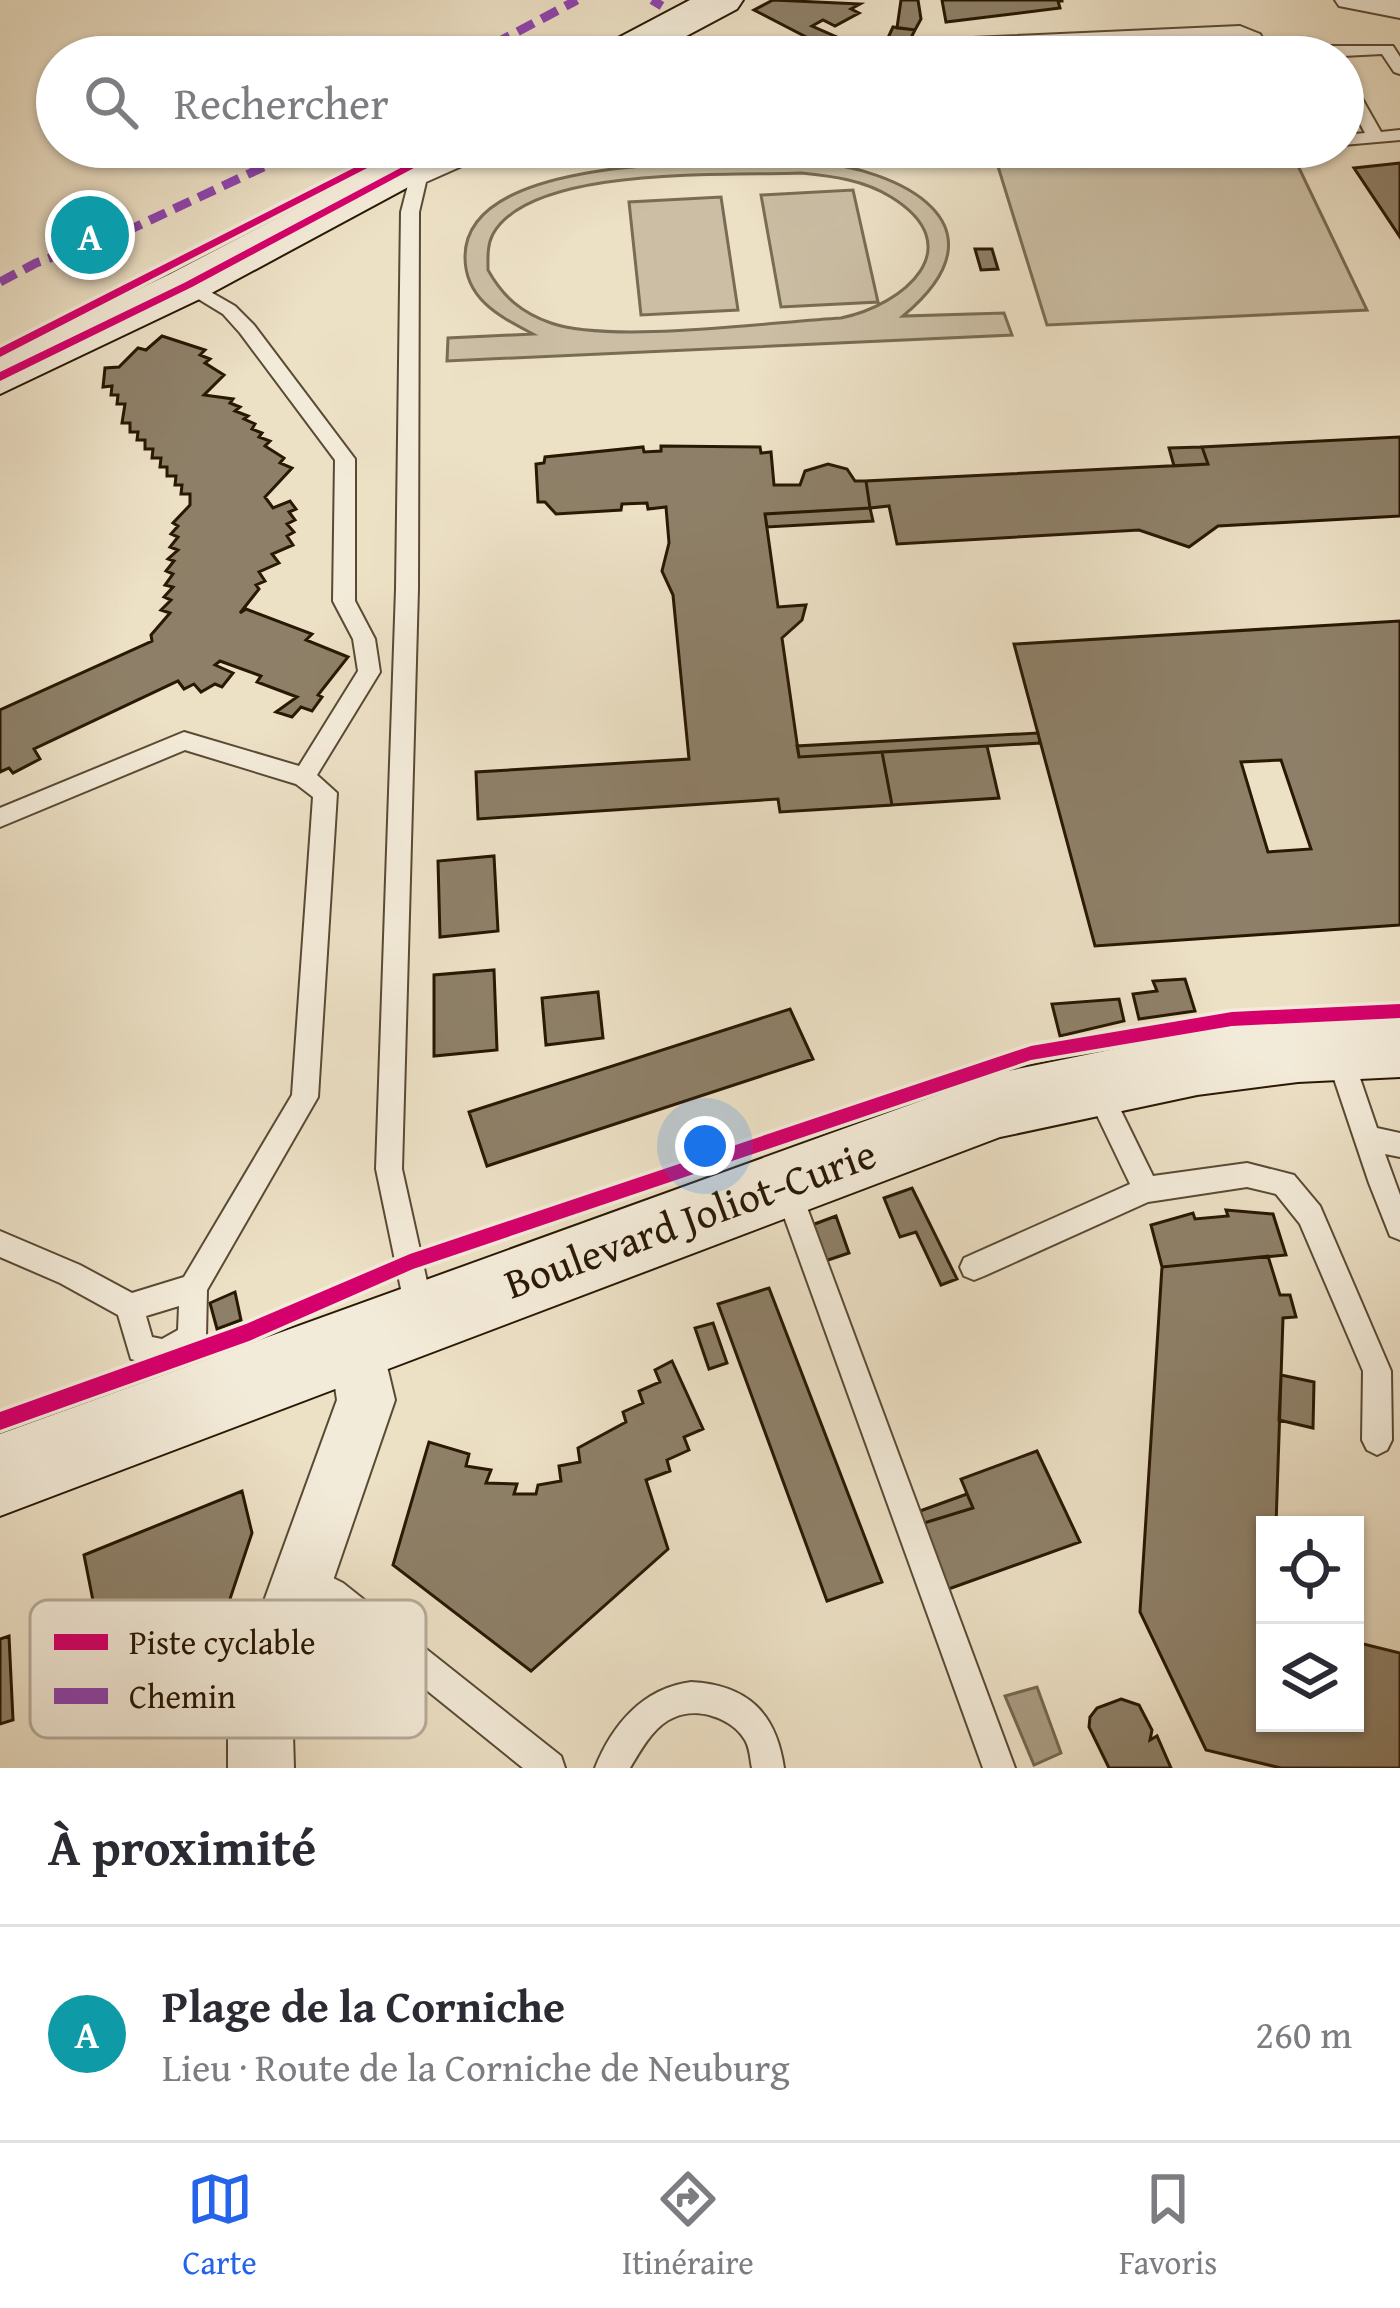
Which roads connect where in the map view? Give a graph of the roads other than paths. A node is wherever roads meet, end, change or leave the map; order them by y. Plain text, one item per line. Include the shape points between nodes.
1 (722, 0) edge
2 (1350, 0) edge
3 (1400, 9) edge
4 (657, 36) edge
5 (1143, 36) edge
6 (1251, 36) edge
7 (1364, 50) edge
8 (1400, 69) edge
9 (1364, 116) edge
10 (1400, 136) edge
11 (1376, 137) junction
12 (1364, 138) edge
13 (417, 168) edge
14 (422, 168) edge
15 (188, 285) junction
16 (0, 377) edge
17 (304, 776) junction
18 (0, 818) edge
19 (1368, 1047) edge
20 (1093, 1081) junction
21 (1370, 1138) junction
22 (1400, 1145) edge
23 (785, 1184) junction
24 (1146, 1190) junction
25 (1400, 1227) edge
26 (0, 1244) edge
27 (974, 1267) dead end
28 (194, 1288) junction
29 (130, 1307) junction
30 (388, 1328) junction
31 (168, 1383) junction
32 (1377, 1439) dead end
33 (0, 1475) edge
34 (305, 1579) junction
35 (297, 1600) edge
36 (339, 1600) edge
37 (426, 1669) edge
38 (261, 1738) edge
39 (261, 1768) edge
40 (549, 1768) edge
41 (610, 1768) edge
42 (768, 1768) edge
43 (999, 1768) edge

1 - 4 main road
2 - 3 street
5 - 6 lane
7 - 8 lane via 1387,49
9 - 11 lane
10 - 11 lane
11 - 12 lane
13 - 15 main road
14 - 30 lane via 410,212
15 - 16 main road
15 - 17 lane via 247,329 345,459 344,601 364,639 369,672
17 - 18 lane via 184,741
17 - 28 lane via 325,794 305,1097
19 - 20 main road, Boulevard Joliot-Curie via 1244,1055
19 - 21 lane
20 - 23 main road, Boulevard Joliot-Curie via 998,1105
20 - 24 lane
21 - 22 lane
21 - 25 lane via 1378,1182
23 - 30 main road, Boulevard Joliot-Curie
23 - 43 lane
24 - 27 lane
24 - 32 lane via 1247,1175 1284,1184 1310,1215 1376,1372
26 - 29 lane
28 - 29 lane
28 - 31 lane via 192,1337
29 - 31 lane via 141,1348
30 - 31 main road, Boulevard Joliot-Curie
30 - 34 street
31 - 33 main road, Boulevard Joliot-Curie
34 - 35 street
34 - 36 lane
37 - 40 lane
38 - 39 street
41 - 42 lane via 636,1728 667,1704 702,1696 760,1732

